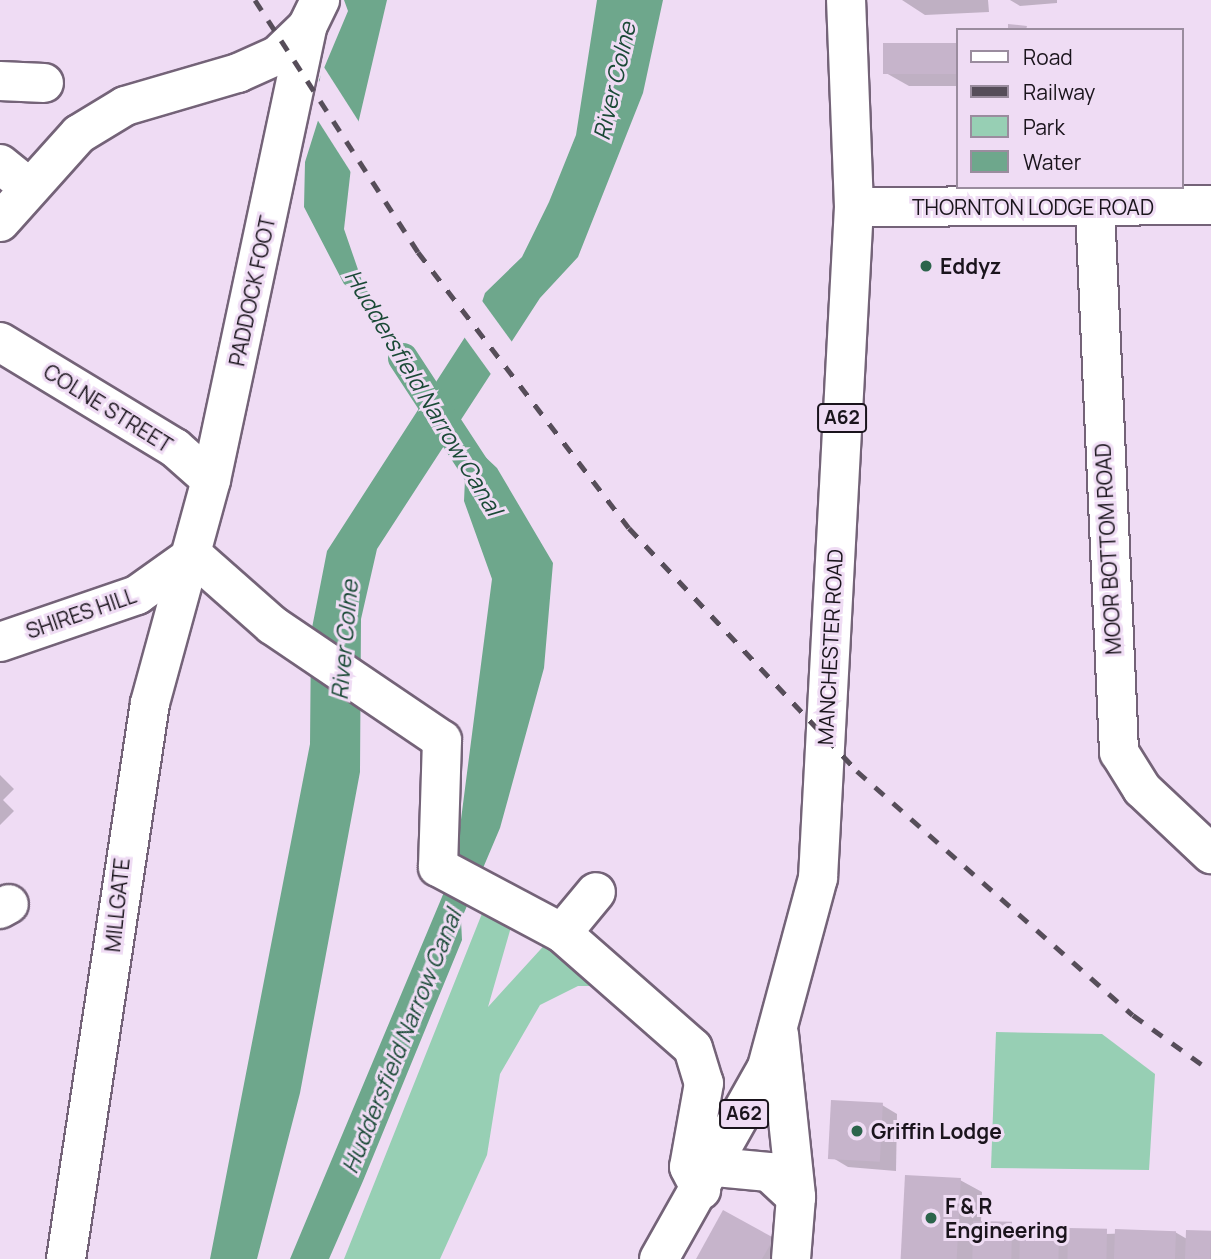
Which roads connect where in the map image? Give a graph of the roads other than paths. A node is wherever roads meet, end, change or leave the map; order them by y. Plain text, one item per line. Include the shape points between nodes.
1 (846, 0) edge
2 (306, 9) edge
3 (0, 81) edge
4 (44, 83) dead end
5 (13, 175) edge
6 (1211, 205) edge
7 (854, 207) junction
8 (1095, 208) junction
9 (0, 222) edge
10 (0, 342) edge
11 (211, 480) junction
12 (193, 555) junction
13 (0, 642) edge
14 (1211, 854) edge
15 (596, 892) dead end
16 (562, 933) junction
17 (779, 1034) junction
18 (709, 1179) junction
19 (796, 1197) junction
20 (66, 1259) edge
21 (659, 1259) edge
22 (791, 1259) edge

1 - 7 street, MANCHESTER ROAD / A62
2 - 5 street via 278,55 238,74 125,106
2 - 11 street, PADDOCK FOOT
3 - 4 street
5 - 9 street
6 - 8 street, THORNTON LODGE ROAD
7 - 8 street, THORNTON LODGE ROAD
7 - 17 street, MANCHESTER ROAD / A62 via 818,878
8 - 14 street, MOOR BOTTOM ROAD via 1119,752 1142,789
10 - 11 street, COLNE STREET via 174,448
11 - 12 street, PADDOCK FOOT
12 - 13 street, SHIRES HILL via 137,595
12 - 16 street via 290,638 445,746 435,863
12 - 20 street, MILLGATE via 150,703 123,848 81,1183
15 - 16 street
16 - 18 street via 693,1048 704,1083 689,1167
17 - 18 street, MANCHESTER ROAD / A62
17 - 19 street
18 - 19 street via 769,1172
18 - 21 street, MANCHESTER ROAD / A62
19 - 22 street

